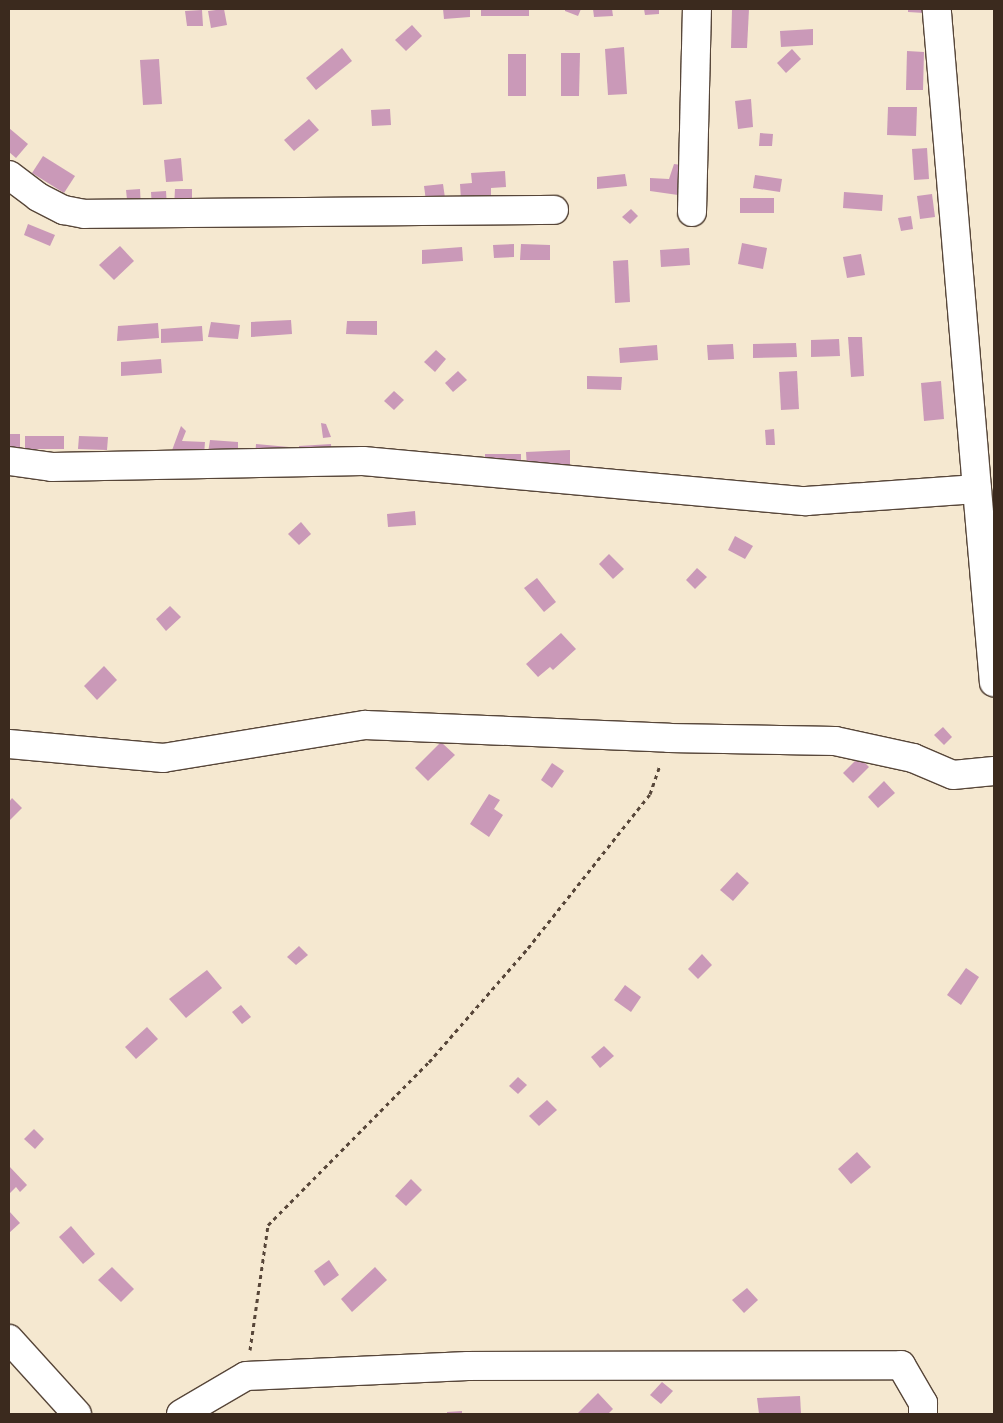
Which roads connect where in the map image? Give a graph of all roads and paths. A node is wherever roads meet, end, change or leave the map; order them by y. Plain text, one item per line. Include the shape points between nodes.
1 (697, 9) edge
2 (938, 9) edge
3 (9, 175) edge
4 (554, 210) dead end
5 (692, 212) dead end
6 (9, 461) edge
7 (977, 489) junction
8 (994, 682) edge
9 (669, 738) junction
10 (9, 744) edge
11 (994, 771) edge
12 (9, 1338) edge
13 (246, 1376) junction
14 (77, 1414) edge
15 (181, 1414) edge
16 (923, 1414) edge

1 - 5 street
2 - 7 street
3 - 4 street via 38,197 64,210 85,214
6 - 7 street via 52,467 363,461 806,501
7 - 8 street
9 - 10 street via 365,725 163,758
9 - 11 street via 835,740 913,758 953,775
9 - 13 path via 650,794 528,948 429,1062 268,1225
12 - 14 street
13 - 15 street
13 - 16 street via 468,1366 902,1365 923,1403

